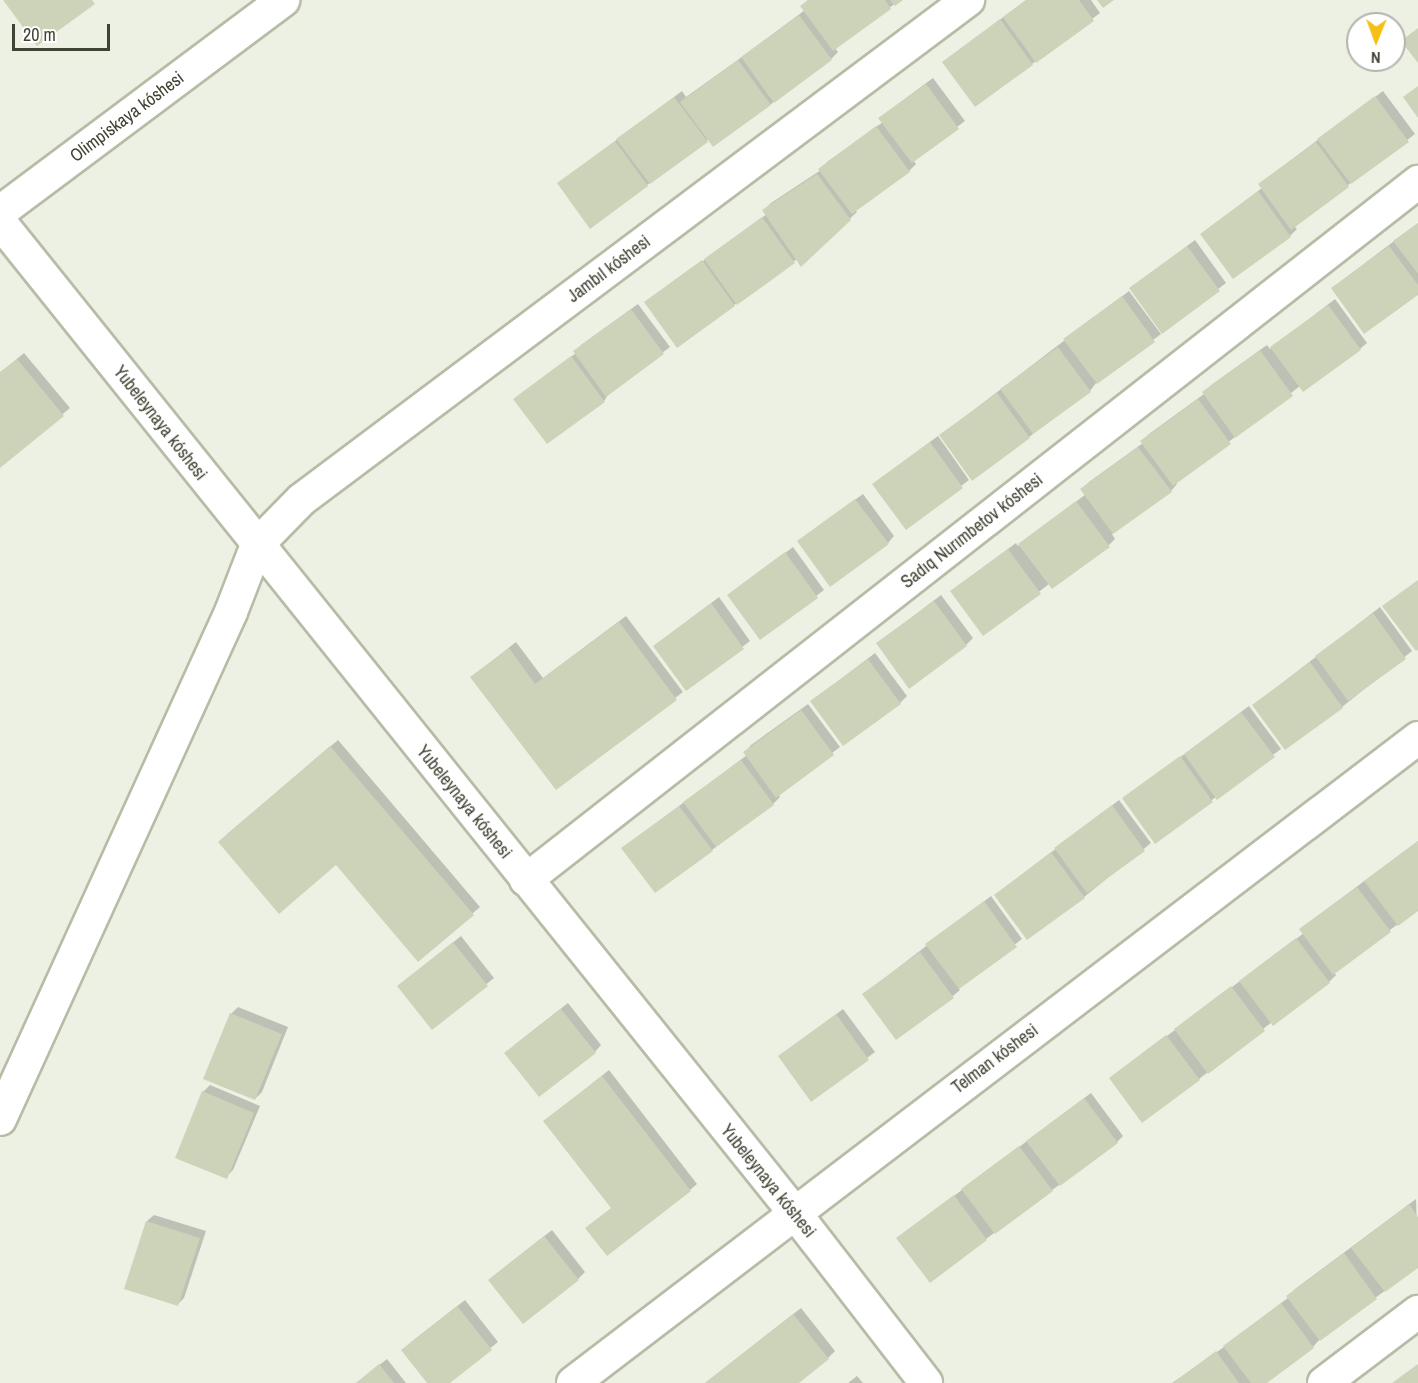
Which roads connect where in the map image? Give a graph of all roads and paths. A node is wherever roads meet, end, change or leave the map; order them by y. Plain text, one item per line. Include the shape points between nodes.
1 (284, 0) edge
2 (968, 0) edge
3 (1418, 182) edge
4 (0, 212) edge
5 (0, 222) edge
6 (256, 545) junction
7 (1418, 738) edge
8 (526, 880) junction
9 (0, 1119) edge
10 (794, 1212) junction
11 (1418, 1312) edge
12 (573, 1383) edge
13 (926, 1383) edge
14 (1324, 1383) edge

1 - 4 street, Olimpiskaya kóshesi
2 - 6 street, Jambıl kóshesi via 301,500
3 - 8 street, Sadıq Nurımbetov kóshesi
5 - 6 street, Yubeleynaya kóshesi
6 - 8 street, Yubeleynaya kóshesi
6 - 9 street via 231,612
7 - 10 street, Telman kóshesi
8 - 10 street, Yubeleynaya kóshesi
10 - 12 street, Telman kóshesi
10 - 13 street, Yubeleynaya kóshesi
11 - 14 street

